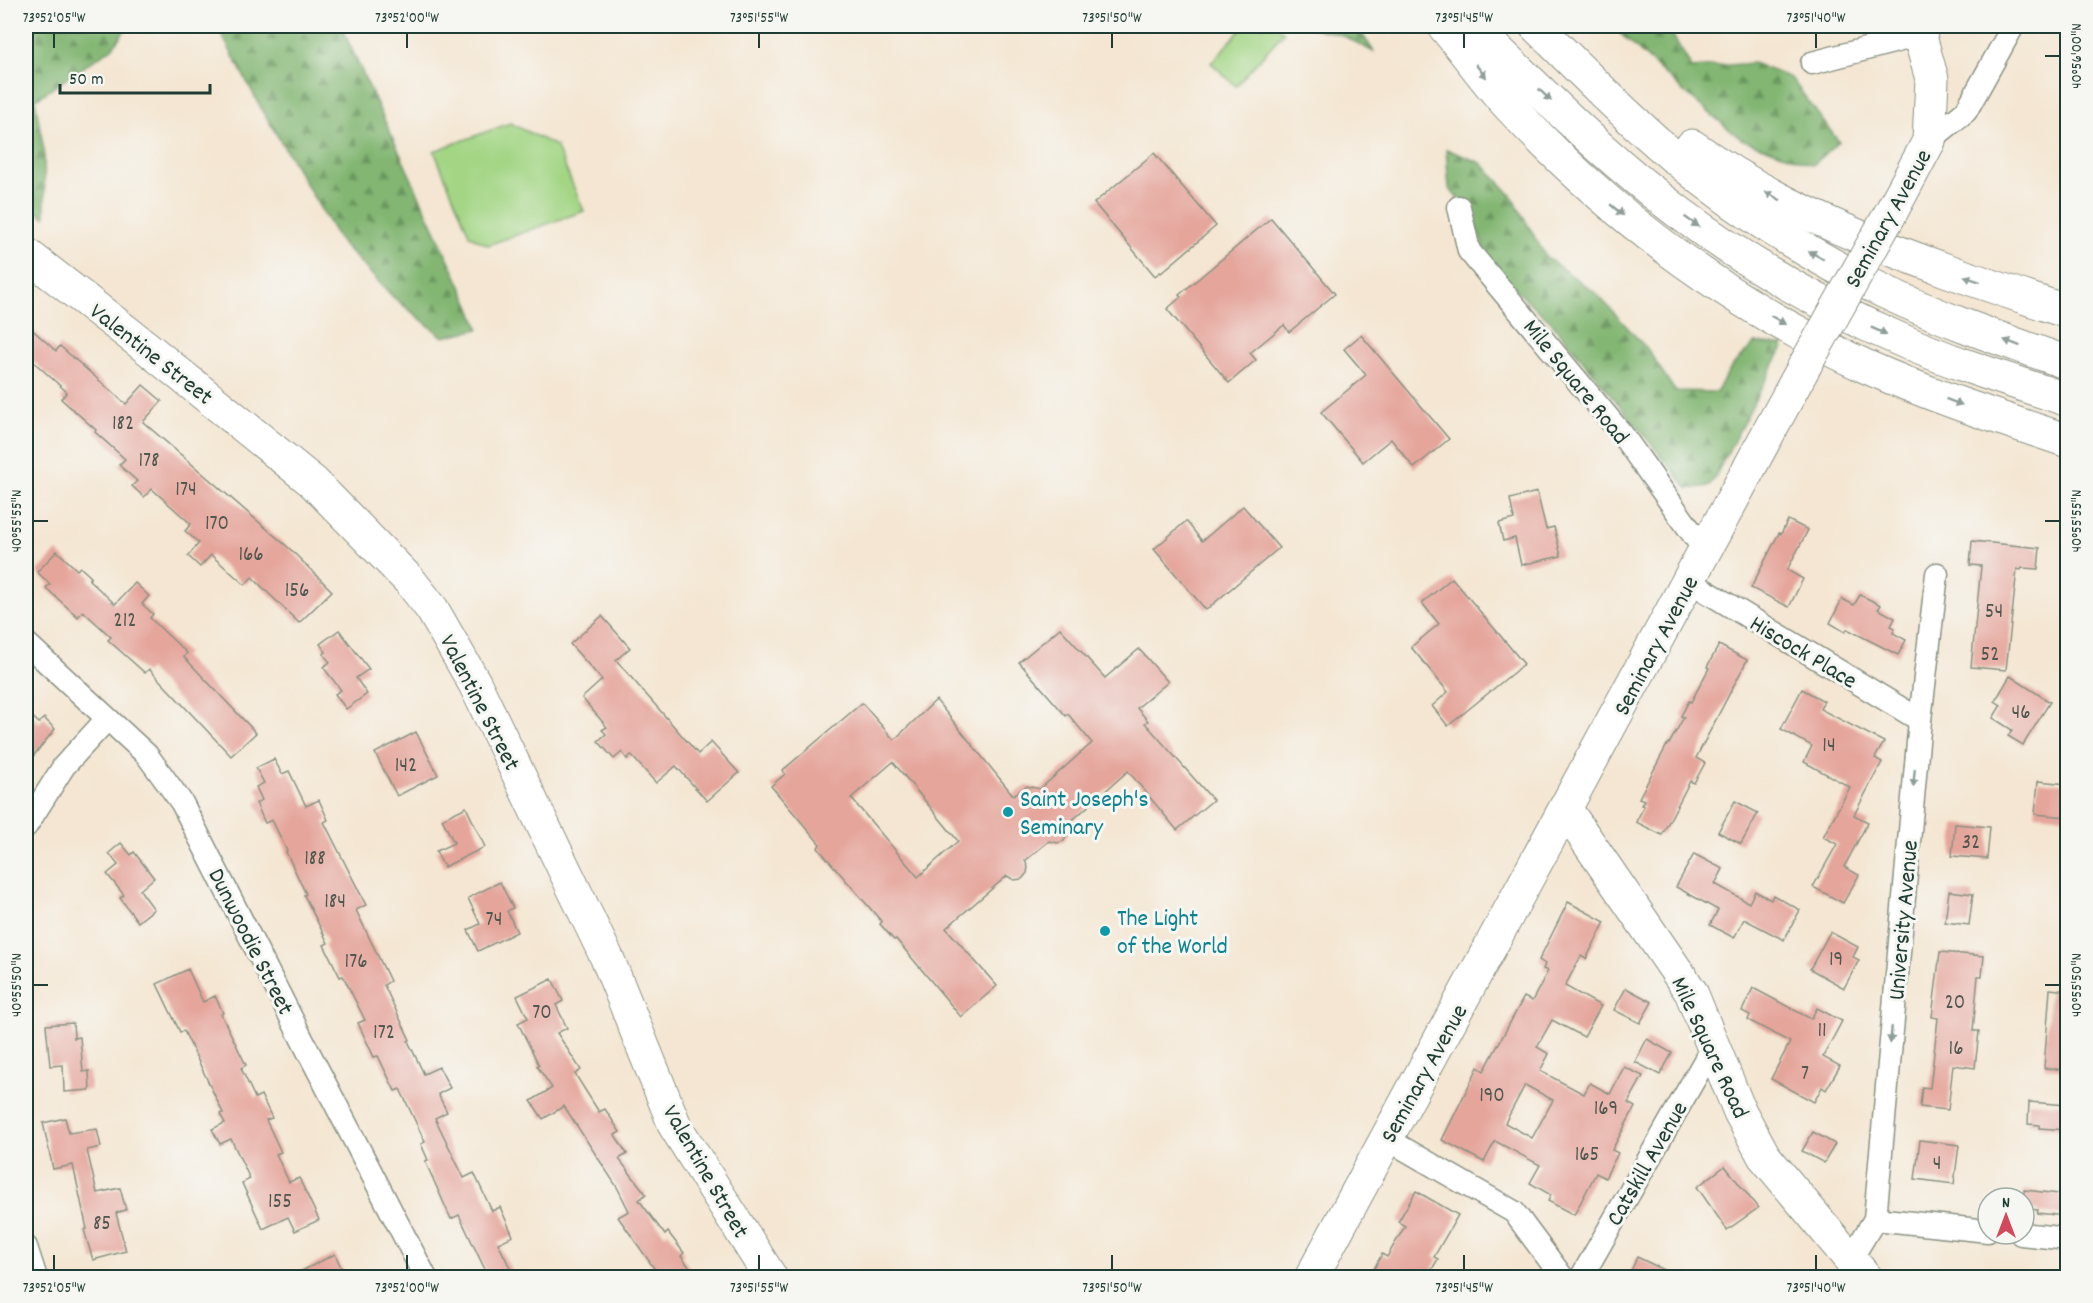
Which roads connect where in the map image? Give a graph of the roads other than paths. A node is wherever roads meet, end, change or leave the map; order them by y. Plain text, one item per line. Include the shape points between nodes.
1 (1444, 26) edge
2 (1472, 26) edge
3 (2013, 26) edge
4 (1919, 30) edge
5 (1544, 34) edge
6 (1812, 63) dead end
7 (1929, 141) junction
8 (1459, 207) dead end
9 (26, 254) edge
10 (2067, 312) edge
11 (2067, 363) edge
12 (2067, 400) edge
13 (2067, 441) edge
14 (1705, 551) junction
15 (1936, 574) dead end
16 (1689, 581) junction
17 (26, 643) edge
18 (107, 719) junction
19 (1920, 720) junction
20 (1566, 810) junction
21 (26, 826) edge
22 (1712, 1048) junction
23 (1387, 1139) junction
24 (1875, 1219) junction
25 (1976, 1230) edge
26 (2036, 1236) edge
27 (2067, 1239) edge
28 (26, 1247) edge
29 (1858, 1268) edge
30 (36, 1278) edge
31 (426, 1278) edge
32 (771, 1278) edge
33 (1311, 1278) edge
34 (1563, 1278) edge
35 (1581, 1278) edge

1 -> 13 main road via 1508,105 1559,157 1614,208 1703,275 1789,327 1866,366
2 -> 12 main road via 1649,189 1770,274 1903,341
3 - 7 street, Seminary Avenue via 1966,111
4 - 6 street
4 - 7 main road via 1932,79
10 -> 5 main road via 1908,255 1762,191 1700,152
11 -> 5 main road via 1885,292 1802,247 1725,197 1675,158
7 - 14 main road, Seminary Avenue, bridge
8 - 14 street, Mile Square Road via 1469,251 1621,433
9 - 32 main road, Valentine Street via 313,482 410,581 432,609 475,684 608,960 675,1126
14 - 16 main road, Seminary Avenue
15 - 19 street, University Avenue
16 - 19 street, Hiscock Place
16 - 20 main road, Seminary Avenue
17 - 18 street, Dunwoodie Street
18 - 21 street via 64,766
18 - 31 street, Dunwoodie Street via 147,755 182,803
19 -> 24 street, University Avenue
20 - 22 main road, Mile Square Road via 1691,992
20 - 23 main road, Seminary Avenue
22 - 29 main road, Mile Square Road via 1764,1156
22 - 35 street, Catskill Avenue
23 - 33 main road, Seminary Avenue
23 - 34 street via 1514,1212
24 - 25 street
24 - 29 street, University Avenue
26 - 27 street
28 - 30 street

